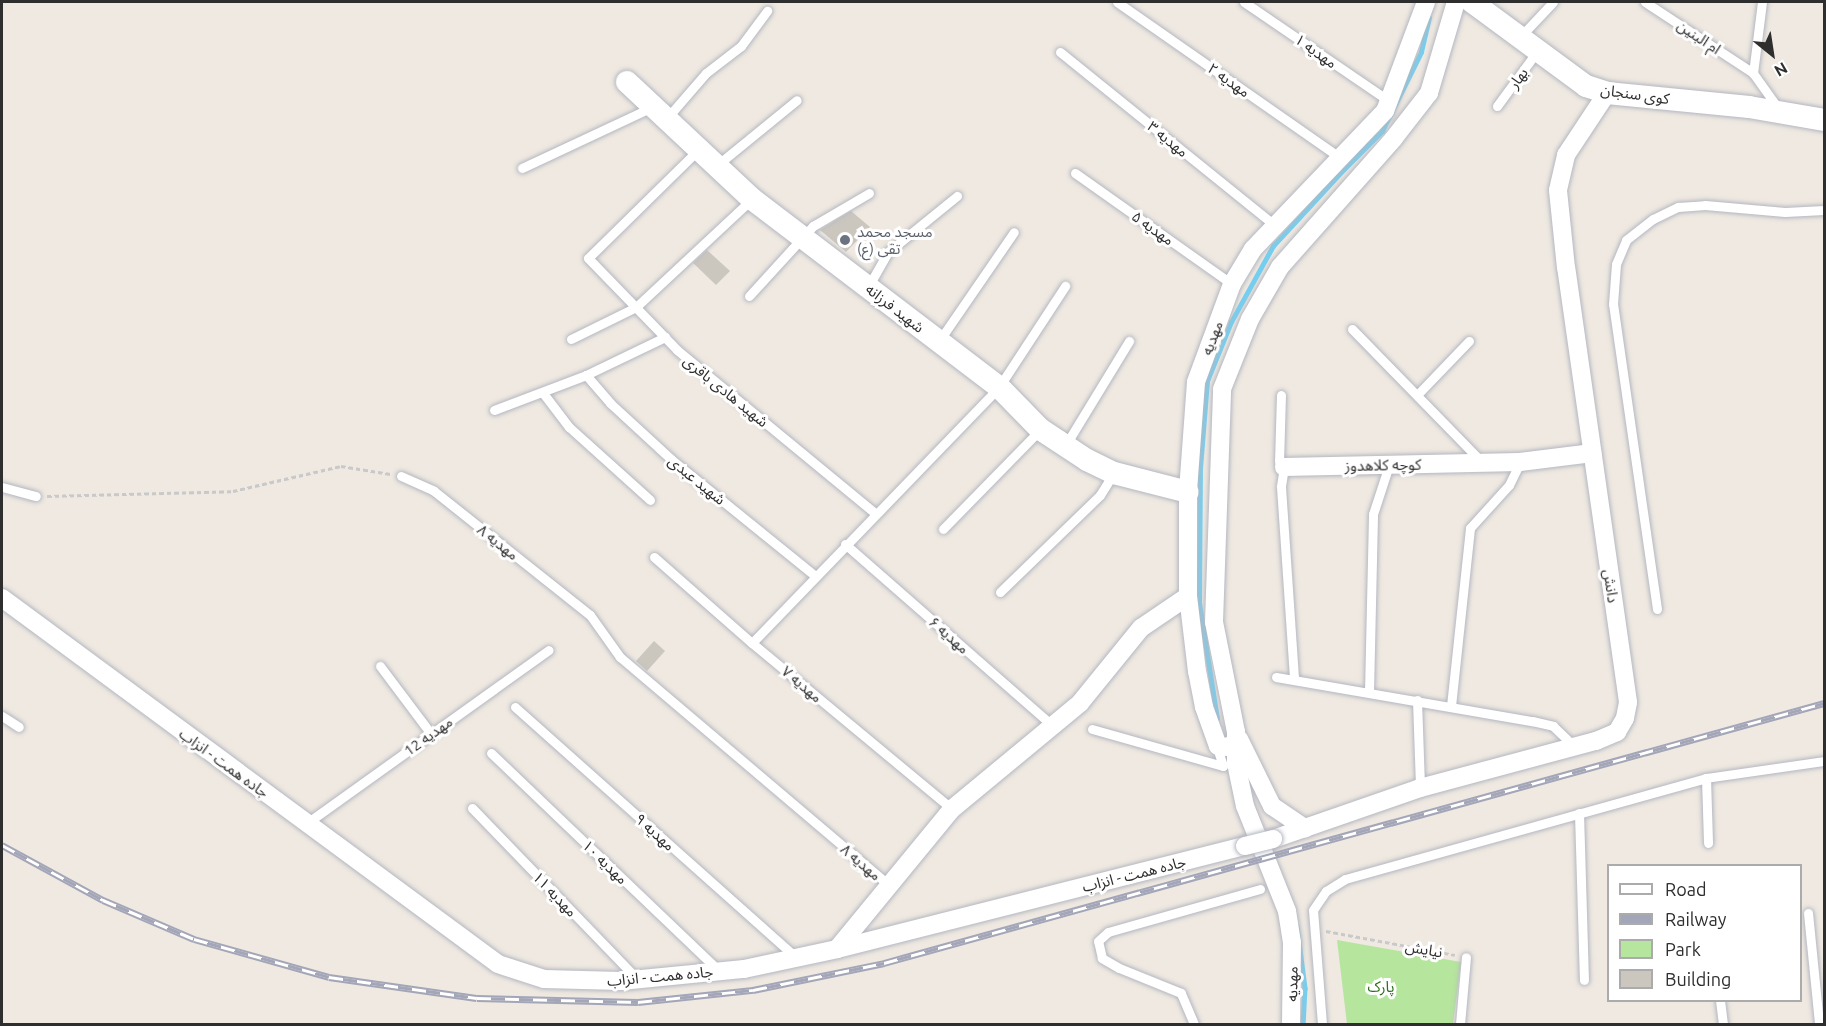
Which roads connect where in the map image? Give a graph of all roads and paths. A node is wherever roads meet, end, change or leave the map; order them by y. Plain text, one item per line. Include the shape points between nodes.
1 (1117, 2) edge
2 (1244, 2) edge
3 (1426, 2) edge
4 (1456, 2) edge
5 (1472, 2) edge
6 (1553, 2) edge
7 (1645, 2) edge
8 (1762, 2) edge
9 (767, 11) dead end
10 (1529, 44) junction
11 (1060, 52) dead end
12 (1753, 74) junction
13 (627, 82) dead end
14 (1607, 93) junction
15 (797, 100) dead end
16 (1389, 101) junction
17 (1497, 106) dead end
18 (659, 113) junction
19 (1781, 113) junction
20 (1824, 120) edge
21 (698, 150) junction
22 (1341, 158) junction
23 (716, 165) junction
24 (522, 168) dead end
25 (1075, 173) dead end
26 (869, 193) dead end
27 (957, 196) dead end
28 (752, 199) junction
29 (1824, 210) edge
30 (1276, 226) junction
31 (1014, 232) dead end
32 (803, 238) junction
33 (1232, 284) junction
34 (1065, 286) dead end
35 (868, 287) junction
36 (750, 296) dead end
37 (636, 307) junction
38 (1352, 329) dead end
39 (665, 337) junction
40 (571, 339) dead end
41 (1129, 341) dead end
42 (1469, 341) dead end
43 (938, 342) junction
44 (586, 375) junction
45 (999, 387) junction
46 (543, 393) junction
47 (1281, 395) dead end
48 (1417, 395) junction
49 (494, 410) dead end
50 (1040, 429) junction
51 (1065, 446) junction
52 (1592, 453) junction
53 (1520, 462) junction
54 (1482, 463) junction
55 (1389, 465) junction
56 (1284, 467) junction
57 (1114, 473) junction
58 (401, 476) joint
59 (2, 487) edge
60 (1188, 492) junction
61 (1217, 494) junction
62 (36, 496) joint
63 (650, 500) dead end
64 (875, 513) junction
65 (943, 528) dead end
66 (845, 544) junction
67 (654, 557) dead end
68 (815, 576) junction
69 (1000, 592) dead end
70 (1188, 596) junction
71 (2, 598) edge
72 (1657, 609) dead end
73 (752, 643) junction
74 (549, 650) dead end
75 (380, 666) dead end
76 (1276, 678) dead end
77 (1294, 680) junction
78 (1368, 692) junction
79 (1417, 700) junction
80 (515, 706) dead end
81 (1451, 706) junction
82 (2, 717) edge
83 (1052, 725) junction
84 (20, 727) dead end
85 (1092, 729) dead end
86 (431, 734) junction
87 (1236, 737) junction
88 (1214, 739) junction
89 (1575, 747) junction
90 (491, 753) dead end
91 (1824, 761) edge
92 (1706, 778) junction
93 (1420, 788) junction
94 (472, 808) dead end
95 (952, 808) junction
96 (1579, 813) junction
97 (307, 823) junction
98 (1305, 828) junction
99 (1273, 838) joint
100 (1708, 843) dead end
101 (889, 885) junction
102 (1260, 889) dead end
103 (1808, 913) dead end
104 (1316, 930) junction
105 (837, 949) junction
106 (796, 957) junction
107 (1466, 957) joint
108 (719, 971) junction
109 (637, 980) junction
110 (1584, 980) dead end
111 (1720, 1002) edge
112 (1194, 1024) edge
113 (1292, 1024) edge
114 (1322, 1024) edge
115 (1460, 1024) edge
116 (1723, 1024) edge
117 (1819, 1024) edge

1 - 22 lane, مهدیه ۲
2 - 16 lane, مهدیه ۱
3 - 16 street, مهدیه
4 - 61 street via 1429,93 1280,267 1250,319 1222,389
5 - 10 street, کوی سنجان
6 - 10 lane, بهار
7 - 12 lane, ام البنین
8 - 12 lane
9 - 18 lane via 741,46
10 - 14 street, کوی سنجان via 1586,86
10 - 17 lane, بهار
11 - 30 lane, مهدیه ۳
12 - 19 lane
13 - 18 street, شهید فرزانه
14 - 19 street, کوی سنجان
14 - 52 street, دانش via 1566,155 1558,190
15 - 23 lane
16 - 22 street, مهدیه via 1385,111
18 - 21 street, شهید فرزانه
18 - 24 lane
19 - 20 street, کوی سنجان
21 - 23 street, شهید فرزانه
21 - 37 lane, شهید هادی باقری via 588,258
22 - 30 street, مهدیه
23 - 28 street, شهید فرزانه
25 - 33 lane, مهدیه ۵
26 - 32 lane via 813,226
27 - 35 lane via 888,252
28 - 32 street, شهید فرزانه
28 - 37 lane
29 - 72 lane via 1678,207 1653,219 1626,240 1616,264 1613,304
30 - 33 street, مهدیه via 1253,249
31 - 43 lane
32 - 35 street, شهید فرزانه
32 - 36 lane
33 - 60 street, مهدیه via 1196,382
34 - 45 lane
35 - 43 street, شهید فرزانه
37 - 39 lane, شهید هادی باقری
37 - 40 lane
38 - 48 lane
39 - 44 lane
39 - 64 lane, شهید هادی باقری
41 - 51 lane
42 - 48 lane
43 - 45 street, شهید فرزانه
44 - 46 lane
44 - 68 lane, شهید عبدی via 610,403 672,460
45 - 50 street, شهید فرزانه
45 - 64 lane
46 - 49 lane
46 - 63 lane via 568,427
47 - 56 lane via 1279,461
48 - 54 lane
50 - 51 street, شهید فرزانه
50 - 65 lane
51 - 57 street, شهید فرزانه
52 - 53 street, کوچه کلاهدوز
52 - 89 street, دانش via 1628,702 1617,732
53 - 54 street, کوچه کلاهدوز
53 - 81 lane via 1509,485 1470,528
54 - 55 street, کوچه کلاهدوز
55 - 56 street, کوچه کلاهدوز
55 - 78 lane via 1373,514
56 - 77 lane via 1281,487
57 - 60 street, شهید فرزانه
57 - 69 lane via 1100,495
58 - 62 path via 341,466 233,491
58 - 101 lane, مهدیه ۸ via 434,491 590,615 620,657
59 - 62 lane
60 - 61 street
60 - 70 street, مهدیه
61 - 87 street via 1214,622
64 - 66 lane
66 - 68 lane
66 - 83 lane, مهدیه ۶
67 - 73 lane, مهدیه ۷
68 - 73 lane
70 - 83 street via 1141,628 1080,703
70 - 88 street, مهدیه via 1197,671
71 - 97 street, جاده همت - انزاب
73 - 95 lane, مهدیه ۷
74 - 86 lane, مهدیه 12
75 - 86 lane
76 - 77 lane
77 - 78 lane
78 - 79 lane
79 - 81 lane
79 - 93 lane
80 - 106 lane, مهدیه ۹
81 - 89 lane via 1553,726
82 - 84 lane
83 - 95 street
85 - 88 lane via 1223,766
86 - 97 lane, مهدیه 12
87 - 88 street via 1223,747
87 - 98 street via 1272,806
87 - 113 street, مهدیه via 1236,763 1245,806 1287,911 1292,943
89 - 93 street, دانش
90 - 108 lane, مهدیه ۱۰
91 - 92 lane
92 - 96 lane
92 - 100 lane
93 - 98 street, دانش
94 - 109 lane, مهدیه ۱۱
95 - 101 street
96 - 104 lane via 1346,879 1326,891 1313,910
96 - 110 lane
97 - 109 street, جاده همت - انزاب via 498,964 544,979
98 - 99 street, دانش
99 - 105 street, جاده همت - انزاب, bridge
101 - 105 street
102 - 112 lane via 1108,932 1098,941 1102,958 1181,993
103 - 117 lane
104 - 107 path, نیایش
104 - 114 lane
105 - 106 street, جاده همت - انزاب
106 - 108 street, جاده همت - انزاب
107 - 115 lane
108 - 109 street, جاده همت - انزاب
111 - 116 lane

